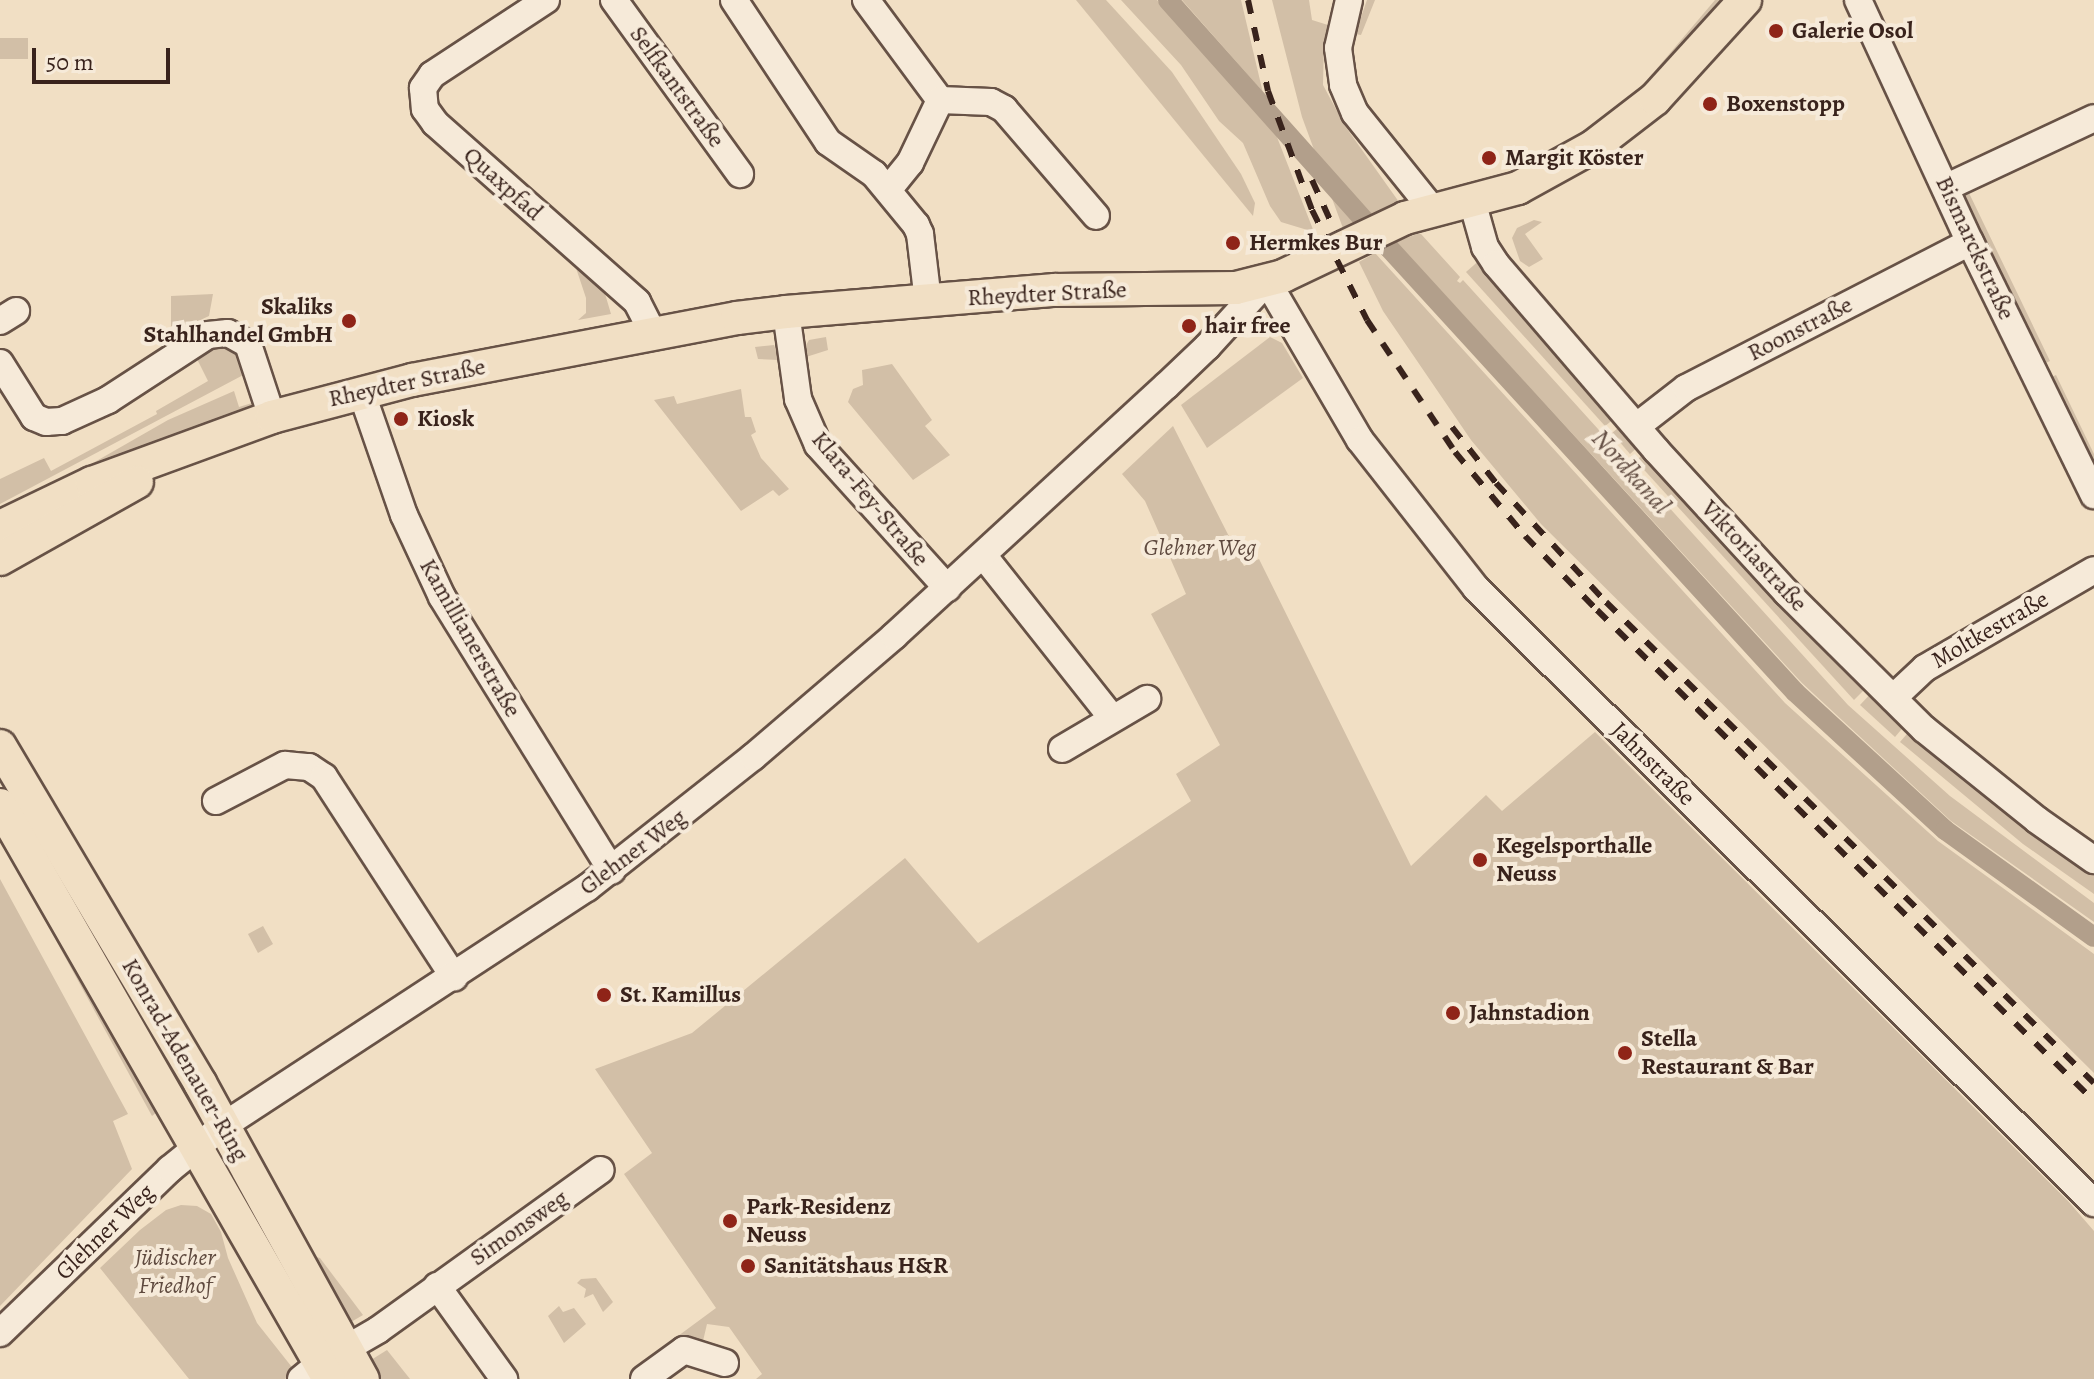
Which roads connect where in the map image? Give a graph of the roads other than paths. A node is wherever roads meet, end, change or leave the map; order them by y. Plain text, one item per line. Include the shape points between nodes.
1 (546, 0) edge
2 (614, 0) edge
3 (734, 0) edge
4 (866, 0) edge
5 (1349, 0) edge
6 (1745, 0) edge
7 (1858, 0) edge
8 (940, 100) junction
9 (2094, 118) edge
10 (740, 174) dead end
11 (1947, 187) junction
12 (888, 190) junction
13 (1472, 201) junction
14 (1433, 210) junction
15 (1096, 216) dead end
16 (1970, 242) junction
17 (1267, 281) junction
18 (928, 301) junction
19 (786, 312) junction
20 (653, 333) junction
21 (0, 363) edge
22 (361, 391) junction
23 (272, 417) junction
24 (1637, 426) junction
25 (203, 445) junction
26 (2092, 484) edge
27 (0, 527) edge
28 (983, 555) junction
29 (0, 559) edge
30 (2094, 570) edge
31 (947, 588) junction
32 (1893, 698) junction
33 (1147, 699) dead end
34 (1112, 718) junction
35 (0, 746) edge
36 (1062, 749) dead end
37 (216, 801) dead end
38 (0, 805) edge
39 (2094, 860) edge
40 (612, 871) junction
41 (454, 977) junction
42 (223, 1126) junction
43 (197, 1146) junction
44 (601, 1170) dead end
45 (2094, 1203) edge
46 (437, 1286) junction
47 (0, 1333) edge
48 (725, 1363) dead end
49 (324, 1367) edge
50 (363, 1379) edge
51 (504, 1379) edge
52 (644, 1379) edge

1 - 20 street, Quaxpfad via 427,79 423,88 429,116 637,302
2 - 10 street, Selfkantstraße
3 - 12 street via 828,142
4 - 8 street
5 - 14 street via 1338,48 1343,85 1355,113
6 - 13 main road, Rheydter Straße via 1655,99 1618,130 1541,178
7 - 11 street, Bismarckstraße
8 - 12 street via 910,163
8 - 15 street via 991,102 1004,109
9 - 11 street
11 - 16 street, Bismarckstraße
12 - 18 street via 920,234
13 - 14 main road, Rheydter Straße
13 - 24 street, Viktoriastraße via 1485,247 1496,264
14 - 17 main road, Rheydter Straße
16 - 24 street, Roonstraße via 1686,388
16 - 26 street, Bismarckstraße
17 - 18 main road, Rheydter Straße via 1197,290 1055,290
17 - 28 street, Glehner Weg via 1207,347
17 - 45 street, Jahnstraße via 1360,440 1476,588
18 - 19 main road, Rheydter Straße
19 - 20 main road, Rheydter Straße
19 - 31 street, Klara-Fey-Straße via 798,399 818,445
20 - 22 main road, Rheydter Straße
21 - 23 street via 34,417 62,421 108,400 208,335 228,333 248,344
22 - 23 main road, Rheydter Straße
22 - 40 street, Kamillianerstraße via 404,515 442,597
23 - 25 main road, Rheydter Straße
24 - 32 street, Viktoriastraße via 1787,593
25 - 27 main road, Rheydter Straße via 92,483
25 - 29 main road, Rheydter Straße
28 - 31 street, Glehner Weg
28 - 34 street
30 - 32 street, Moltkestraße via 1925,668
31 - 40 street, Glehner Weg via 827,695
32 - 39 street, Viktoriastraße via 1978,773
33 - 34 street
34 - 36 street
35 - 42 main road, Konrad-Adenauer-Ring
37 - 41 street via 285,765 309,767 324,777
38 - 43 main road, Konrad-Adenauer-Ring
40 - 41 street, Glehner Weg
41 - 42 street, Glehner Weg
42 - 43 street, Glehner Weg
42 - 49 main road, Konrad-Adenauer-Ring
43 - 47 street, Glehner Weg
43 - 49 main road, Konrad-Adenauer-Ring
44 - 46 street, Simonsweg
46 - 49 street, Simonsweg
46 - 51 street
48 - 52 street via 684,1350
49 - 50 main road, Konrad-Adenauer-Ring

